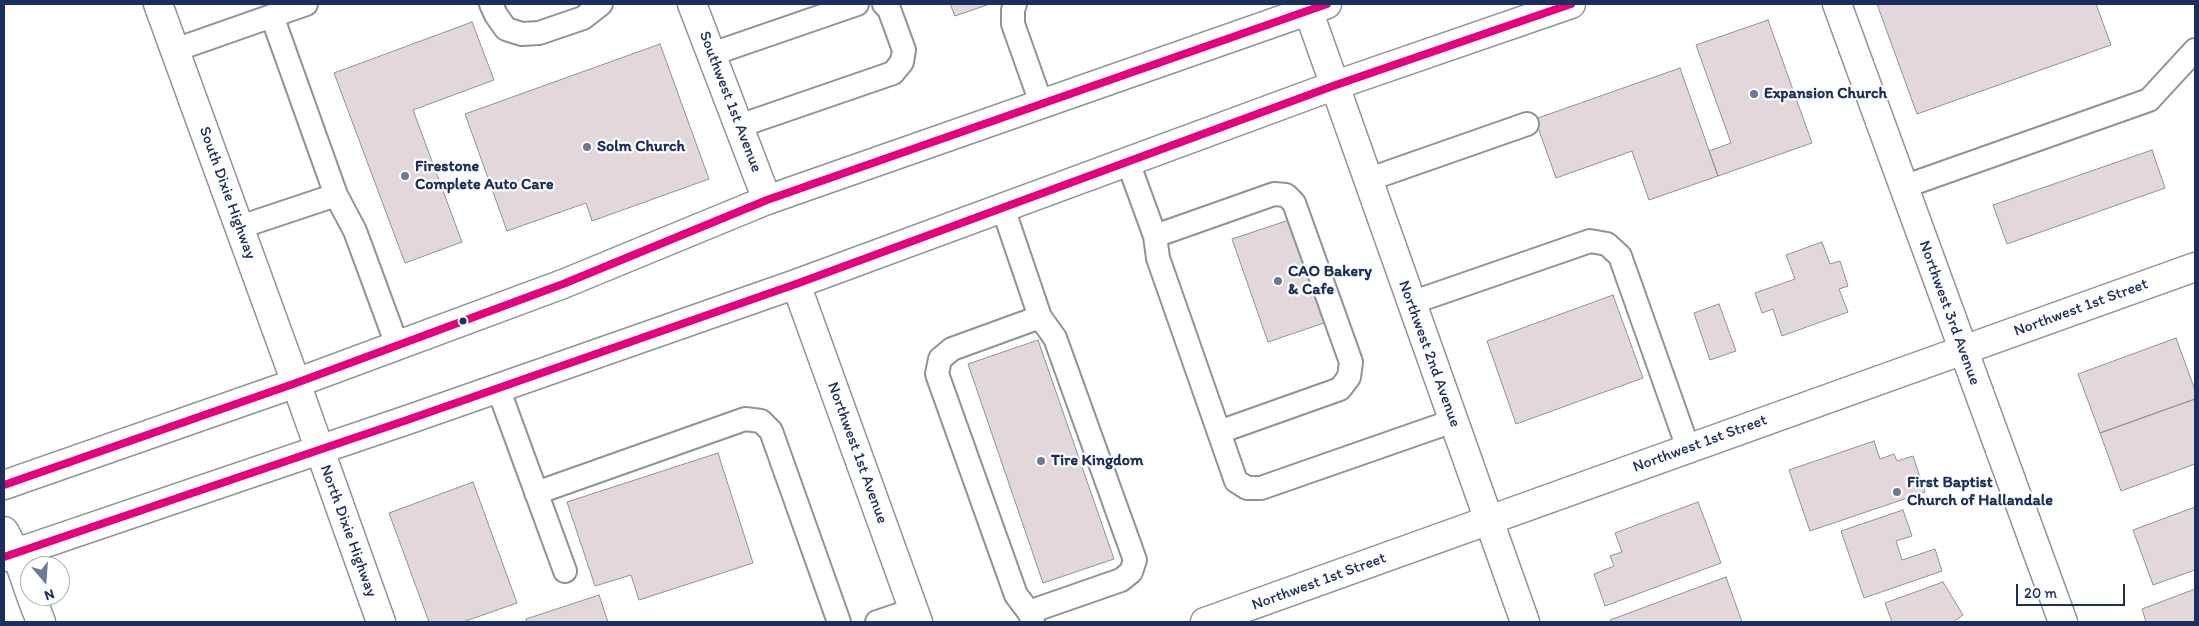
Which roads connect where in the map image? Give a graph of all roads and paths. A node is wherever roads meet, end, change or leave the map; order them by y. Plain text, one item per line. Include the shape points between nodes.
1 (158, 4) edge
2 (306, 4) edge
3 (492, 4) edge
4 (601, 4) edge
5 (692, 4) edge
6 (857, 4) edge
7 (884, 4) edge
8 (1015, 4) edge
9 (1571, 4) edge
10 (1836, 4) edge
11 (1314, 6) edge
12 (272, 16) junction
13 (175, 50) junction
14 (2195, 50) edge
15 (712, 54) junction
16 (1334, 86) junction
17 (1041, 103) junction
18 (1527, 124) dead end
19 (738, 126) junction
20 (1128, 162) junction
21 (1367, 180) junction
22 (1903, 187) junction
23 (336, 195) junction
24 (766, 200) junction
25 (1003, 208) junction
26 (240, 228) junction
27 (1155, 236) junction
28 (2195, 267) edge
29 (796, 284) junction
30 (1411, 303) junction
31 (1040, 317) junction
32 (396, 345) junction
33 (1962, 350) junction
34 (296, 383) junction
35 (498, 388) junction
36 (1453, 421) junction
37 (1219, 432) junction
38 (1688, 448) junction
39 (320, 450) junction
40 (4, 486) edge
41 (536, 493) junction
42 (1488, 521) junction
43 (8, 547) edge
44 (565, 571) dead end
45 (20, 572) edge
46 (35, 606) edge
47 (916, 616) edge
48 (1031, 617) edge
49 (41, 622) edge
50 (381, 622) edge
51 (839, 622) edge
52 (877, 622) edge
53 (1205, 622) edge
54 (1525, 622) edge
55 (2063, 622) edge

1 - 13 main road, South Dixie Highway
2 - 12 lane
3 - 4 lane via 506,29 522,34 539,33 583,18
5 - 15 main road, Southwest 1st Avenue
6 - 15 lane
7 - 19 lane via 889,9 904,50 902,62 892,73
8 - 17 lane via 1013,24
9 - 16 main road
10 - 22 main road, Northwest 3rd Avenue
11 - 16 main road, Northwest 2nd Avenue
11 - 17 main road
12 - 13 lane
12 - 23 lane
13 - 26 main road, South Dixie Highway
14 - 22 lane via 2149,100
15 - 19 main road, Southwest 1st Avenue
16 - 20 main road
16 - 21 main road, Northwest 2nd Avenue
17 - 24 main road
18 - 21 lane
19 - 24 main road, Southwest 1st Avenue
20 - 25 main road
20 - 27 lane
21 - 30 main road, Northwest 2nd Avenue
22 - 33 main road, Northwest 3rd Avenue
23 - 26 lane
23 - 32 lane via 355,231
24 - 32 main road via 563,284
25 - 29 main road
25 - 31 lane
26 - 34 main road, South Dixie Highway
27 - 37 lane via 1158,258
27 - 37 lane via 1274,194 1286,195 1294,202 1351,362 1349,377 1340,389
28 - 33 main road, Northwest 1st Street
29 - 35 main road
29 - 47 main road, Northwest 1st Avenue
30 - 36 main road, Northwest 2nd Avenue
30 - 38 lane via 1590,241 1607,244 1620,256
31 - 48 lane via 1055,338 1135,560 1131,572 1122,580
31 - 48 lane via 952,349 940,359 937,374 1016,595
32 - 34 main road
33 - 38 main road, Northwest 1st Street
33 - 55 main road, Northwest 3rd Avenue
34 - 39 main road, North Dixie Highway
34 - 40 main road
35 - 39 main road
35 - 41 lane
36 - 37 lane via 1261,488 1247,488 1236,481
36 - 42 main road, Northwest 2nd Avenue
38 - 42 main road, Northwest 1st Street
39 - 43 main road
39 - 50 main road, North Dixie Highway
41 - 44 lane
41 - 51 lane via 745,419 761,421 771,431
42 - 53 main road, Northwest 1st Street
42 - 54 main road, Northwest 2nd Avenue
43 - 45 main road
46 - 49 main road
47 - 52 lane

